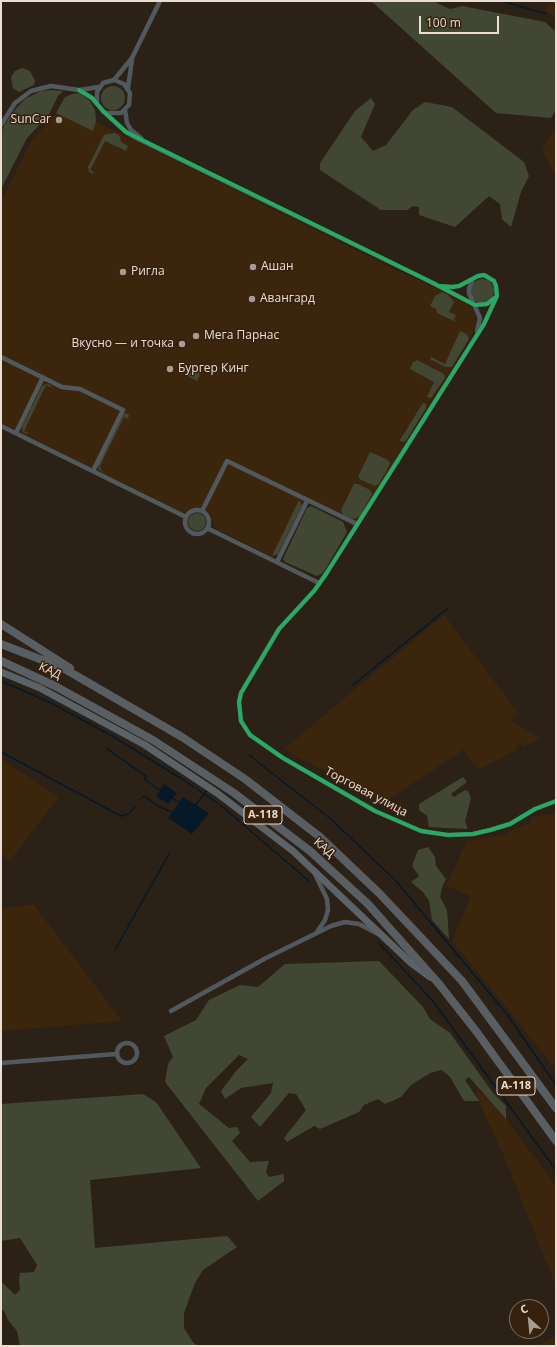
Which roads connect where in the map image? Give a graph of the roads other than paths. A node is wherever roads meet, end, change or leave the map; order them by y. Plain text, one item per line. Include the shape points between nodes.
1 (160, 1) edge
2 (164, 1) edge
3 (158, 8) junction
4 (132, 58) junction
5 (114, 80) junction
6 (99, 87) junction
7 (128, 88) junction
8 (79, 90) junction
9 (97, 104) junction
10 (125, 110) junction
11 (107, 113) junction
12 (1, 125) edge
13 (147, 142) junction
14 (473, 279) junction
15 (439, 286) junction
16 (497, 296) junction
17 (475, 305) junction
18 (476, 335) junction
19 (1, 357) edge
20 (43, 377) junction
21 (1, 426) edge
22 (16, 433) junction
23 (93, 471) junction
24 (307, 501) junction
25 (202, 511) junction
26 (186, 517) junction
27 (357, 524) junction
28 (208, 528) junction
29 (277, 562) junction
30 (319, 584) junction
31 (1, 624) edge
32 (1, 644) edge
33 (1, 661) edge
34 (1, 672) edge
35 (88, 682) junction
36 (556, 801) edge
37 (312, 869) junction
38 (317, 932) junction
39 (384, 938) junction
40 (439, 984) junction
41 (171, 1011) dead end
42 (116, 1054) junction
43 (1, 1064) edge
44 (556, 1108) edge
45 (556, 1141) edge

1 - 3 street
2 - 3 street
3 - 4 street
4 - 5 street
4 - 7 street
5 - 6 street
5 - 7 street via 120,81
6 - 8 street
6 - 9 street
7 - 10 street via 130,99
8 - 9 street
8 - 12 street via 51,86 31,91 15,103
9 - 11 street
10 - 11 street via 116,114
10 - 13 street via 131,130
11 - 13 street via 126,132
13 - 15 street
14 - 15 street via 452,288
14 - 16 street via 489,277 496,286
14 - 17 street via 469,293
15 - 17 street
16 - 17 street via 487,304
16 - 18 street
17 - 18 street via 480,318
18 - 27 street
19 - 20 street
20 - 22 street
20 - 23 street via 66,388 80,389 123,410
21 - 22 street
22 - 23 street
23 - 26 street
24 - 25 street via 227,461
24 - 27 street
24 - 29 street
25 - 26 street via 191,512
25 - 28 street via 207,516
26 - 28 street via 185,524 192,533 202,533
27 - 30 street
28 - 29 street
29 - 30 street
30 - 36 street, Торговая улица via 279,629 241,693 240,711 244,729 257,741 375,811 422,831 448,835 473,834 510,824 535,808
31 - 35 highway
32 - 35 highway, КАД / А-118 via 63,668
33 - 40 highway, КАД / А-118 via 55,686 153,740 234,793 310,851 368,904
34 - 37 main road via 40,688 145,745 217,793
35 - 44 highway, КАД / А-118 via 182,737 245,779 320,837 379,892 462,981
37 - 38 street via 327,899 328,910
37 - 39 main road
38 - 39 street via 345,922 359,924
38 - 41 street
39 - 40 main road
40 - 45 highway, КАД / А-118
42 - 42 street via 121,1061 129,1063 136,1058 137,1050 131,1044 123,1043
42 - 43 street

